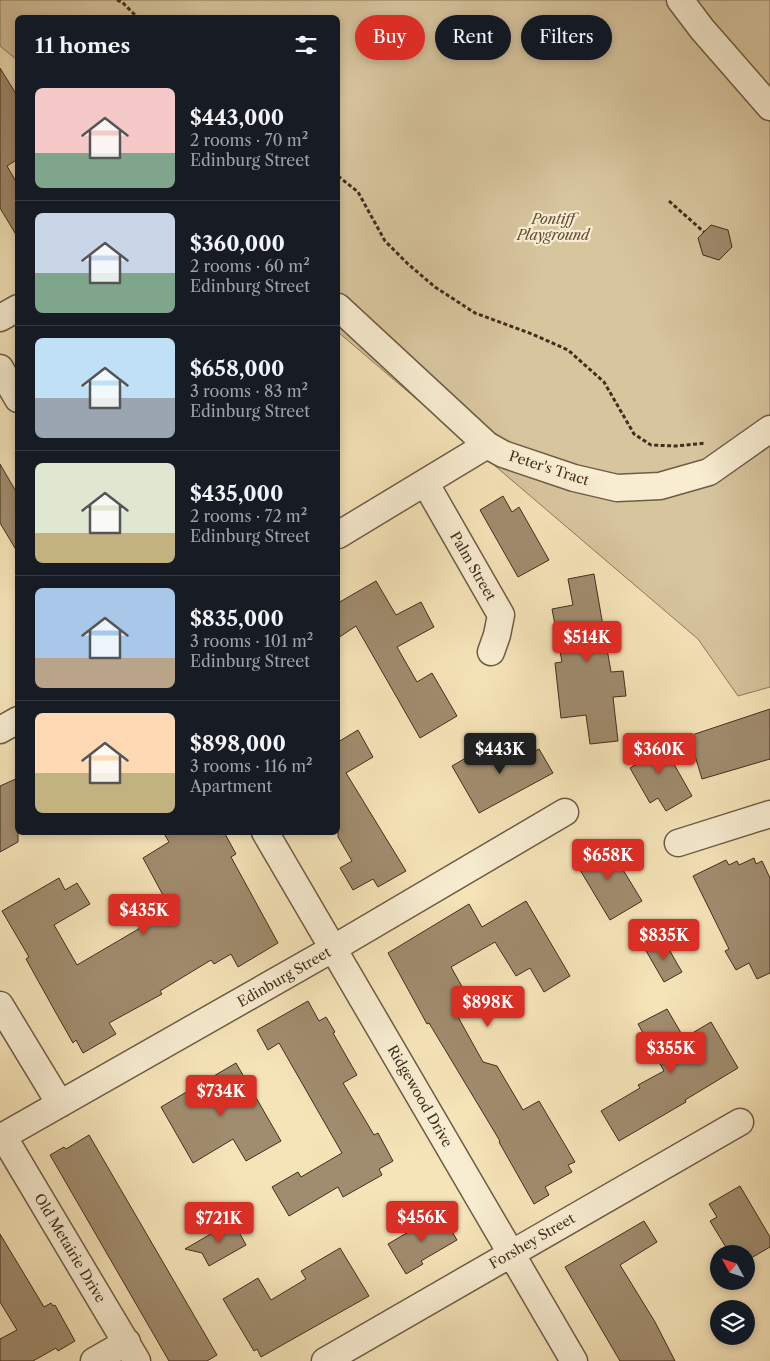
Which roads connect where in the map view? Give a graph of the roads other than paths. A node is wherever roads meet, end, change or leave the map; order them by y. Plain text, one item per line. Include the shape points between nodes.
1 (680, 0) edge
2 (770, 107) edge
3 (340, 309) edge
4 (0, 368) edge
5 (15, 394) edge
6 (770, 429) edge
7 (488, 444) junction
8 (426, 484) junction
9 (340, 534) edge
10 (491, 652) dead end
11 (15, 722) edge
12 (0, 730) edge
13 (565, 812) dead end
14 (770, 814) edge
15 (267, 835) edge
16 (678, 843) dead end
17 (334, 948) junction
18 (0, 1005) edge
19 (60, 1104) junction
20 (740, 1122) dead end
21 (2, 1137) edge
22 (512, 1253) junction
23 (132, 1351) edge
24 (94, 1361) edge
25 (324, 1361) edge
26 (574, 1361) edge

1 - 2 street
3 - 7 street, Peter's Tract
4 - 5 street
6 - 7 street, Peter's Tract via 709,472 652,486 617,488 517,459
7 - 8 street
8 - 9 street
8 - 10 street, Palm Street via 501,615
11 - 12 street
13 - 17 street, Edinburg Street
14 - 16 street
15 - 17 street, Ridgewood Drive
17 - 19 street, Edinburg Street
17 - 22 street, Ridgewood Drive
18 - 19 street
19 - 21 street, Edinburg Street
20 - 22 street, Forshey Street
21 - 23 street, Old Metairie Drive
22 - 25 street, Forshey Street
22 - 26 street, Ridgewood Drive
23 - 24 street

